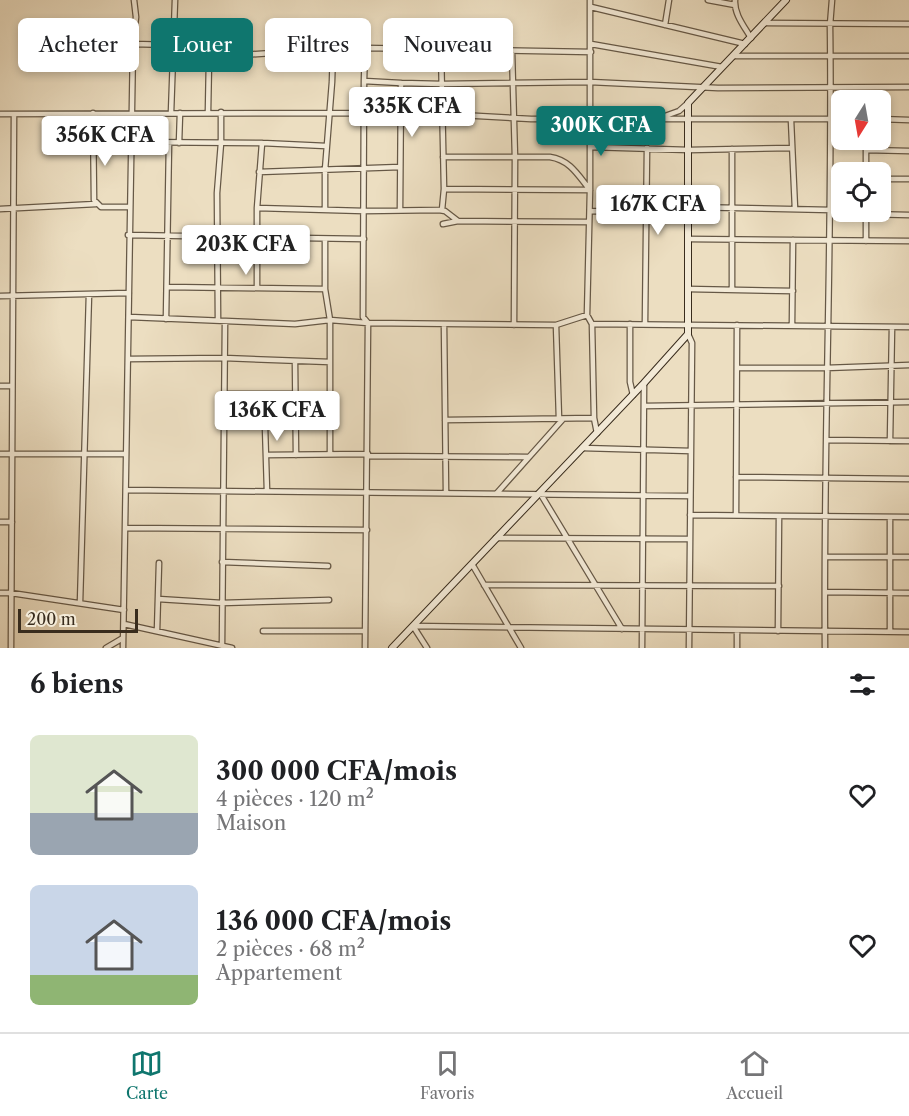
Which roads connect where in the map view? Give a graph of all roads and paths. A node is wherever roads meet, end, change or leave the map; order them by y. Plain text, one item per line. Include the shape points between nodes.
1 (134, 0) edge
2 (175, 0) edge
3 (590, 0) edge
4 (669, 0) edge
5 (708, 0) edge
6 (786, 0) edge
7 (831, 0) edge
8 (735, 3) edge
9 (591, 7) junction
10 (136, 18) edge
11 (174, 18) edge
12 (765, 23) junction
13 (909, 24) edge
14 (665, 25) junction
15 (830, 25) junction
16 (751, 38) junction
17 (591, 44) junction
18 (745, 44) junction
19 (513, 51) edge
20 (591, 52) junction
21 (265, 53) edge
22 (734, 56) junction
23 (909, 56) edge
24 (830, 57) junction
25 (722, 67) junction
26 (133, 72) edge
27 (172, 72) edge
28 (332, 72) edge
29 (364, 72) edge
30 (442, 72) edge
31 (513, 72) edge
32 (364, 81) junction
33 (590, 82) junction
34 (401, 83) junction
35 (513, 83) junction
36 (442, 84) junction
37 (705, 86) junction
38 (909, 87) edge
39 (831, 88) junction
40 (688, 104) junction
41 (208, 112) junction
42 (221, 112) junction
43 (93, 113) junction
44 (132, 113) junction
45 (171, 113) junction
46 (180, 113) junction
47 (328, 113) junction
48 (0, 114) edge
49 (14, 114) junction
50 (365, 114) junction
51 (400, 114) junction
52 (442, 114) junction
53 (513, 117) junction
54 (590, 117) junction
55 (658, 118) junction
56 (831, 118) edge
57 (689, 119) junction
58 (891, 119) edge
59 (791, 120) junction
60 (909, 120) edge
61 (131, 142) junction
62 (170, 143) junction
63 (179, 143) junction
64 (221, 143) junction
65 (262, 143) junction
66 (326, 146) junction
67 (590, 147) junction
68 (792, 147) junction
69 (647, 148) junction
70 (732, 149) junction
71 (689, 150) junction
72 (909, 151) edge
73 (443, 157) junction
74 (514, 158) junction
75 (866, 162) edge
76 (364, 167) junction
77 (400, 167) junction
78 (325, 170) junction
79 (259, 172) junction
80 (891, 179) edge
81 (909, 179) edge
82 (444, 189) junction
83 (515, 189) junction
84 (590, 190) junction
85 (96, 204) junction
86 (129, 207) junction
87 (688, 207) junction
88 (13, 208) junction
89 (256, 208) junction
90 (732, 208) junction
91 (0, 209) edge
92 (325, 209) junction
93 (795, 209) junction
94 (400, 210) junction
95 (442, 210) junction
96 (831, 210) edge
97 (364, 211) junction
98 (590, 211) junction
99 (647, 212) junction
100 (891, 214) edge
101 (909, 215) edge
102 (458, 220) junction
103 (515, 220) junction
104 (589, 222) junction
105 (831, 222) edge
106 (866, 222) edge
107 (443, 225) dead end
108 (128, 235) junction
109 (168, 236) junction
110 (219, 236) junction
111 (257, 237) junction
112 (325, 238) junction
113 (364, 239) junction
114 (688, 239) junction
115 (732, 240) junction
116 (793, 240) junction
117 (831, 241) junction
118 (866, 241) junction
119 (909, 241) edge
120 (167, 287) junction
121 (257, 287) junction
122 (219, 288) junction
123 (325, 289) junction
124 (688, 290) junction
125 (732, 290) junction
126 (793, 291) junction
127 (129, 292) junction
128 (89, 294) junction
129 (0, 296) edge
130 (13, 296) junction
131 (587, 315) junction
132 (129, 317) junction
133 (166, 319) junction
134 (218, 320) junction
135 (330, 320) junction
136 (225, 321) junction
137 (368, 323) junction
138 (645, 323) junction
139 (444, 324) junction
140 (592, 324) junction
141 (630, 324) junction
142 (514, 325) junction
143 (688, 325) junction
144 (737, 325) junction
145 (792, 325) junction
146 (828, 325) junction
147 (556, 326) junction
148 (892, 327) junction
149 (909, 327) edge
150 (688, 333) junction
151 (224, 358) junction
152 (128, 359) junction
153 (295, 361) junction
154 (330, 362) junction
155 (892, 365) junction
156 (909, 365) edge
157 (737, 368) junction
158 (826, 368) junction
159 (644, 382) junction
160 (0, 386) edge
161 (12, 386) junction
162 (296, 393) junction
163 (224, 394) junction
164 (264, 394) junction
165 (633, 395) junction
166 (891, 402) junction
167 (909, 402) edge
168 (827, 403) junction
169 (736, 404) junction
170 (692, 405) junction
171 (644, 406) junction
172 (594, 418) junction
173 (561, 419) junction
174 (445, 420) junction
175 (597, 433) junction
176 (826, 440) junction
177 (890, 441) junction
178 (909, 441) edge
179 (582, 448) junction
180 (644, 450) junction
181 (691, 451) junction
182 (0, 454) edge
183 (12, 454) junction
184 (84, 454) junction
185 (126, 454) junction
186 (330, 454) junction
187 (266, 455) junction
188 (296, 455) junction
189 (368, 455) junction
190 (446, 457) junction
191 (528, 457) junction
192 (736, 477) junction
193 (826, 478) junction
194 (909, 479) edge
195 (126, 490) junction
196 (223, 491) junction
197 (267, 491) junction
198 (368, 492) junction
199 (446, 492) junction
200 (497, 493) junction
201 (540, 493) junction
202 (643, 495) junction
203 (690, 496) junction
204 (690, 515) junction
205 (736, 515) junction
206 (779, 516) junction
207 (826, 516) junction
208 (890, 517) junction
209 (909, 517) edge
210 (0, 522) edge
211 (12, 522) junction
212 (125, 528) junction
213 (223, 528) junction
214 (367, 530) junction
215 (496, 538) junction
216 (567, 539) junction
217 (643, 539) junction
218 (690, 539) junction
219 (825, 557) junction
220 (890, 557) junction
221 (909, 558) edge
222 (222, 562) junction
223 (159, 563) dead end
224 (472, 564) junction
225 (328, 566) dead end
226 (484, 585) junction
227 (595, 585) junction
228 (642, 585) junction
229 (689, 586) junction
230 (779, 586) junction
231 (825, 592) junction
232 (890, 592) junction
233 (0, 593) edge
234 (11, 593) junction
235 (909, 593) edge
236 (158, 599) junction
237 (329, 600) dead end
238 (80, 603) junction
239 (222, 603) junction
240 (124, 610) junction
241 (124, 624) junction
242 (413, 626) junction
243 (509, 627) junction
244 (622, 629) junction
245 (642, 629) junction
246 (689, 630) junction
247 (737, 630) junction
248 (157, 631) junction
249 (263, 631) dead end
250 (365, 631) junction
251 (778, 631) junction
252 (825, 631) junction
253 (890, 632) junction
254 (909, 632) edge
255 (123, 638) junction
256 (205, 645) edge
257 (222, 646) junction
258 (11, 648) edge
259 (106, 648) edge
260 (123, 648) edge
261 (232, 648) edge
262 (365, 648) edge
263 (392, 648) edge
264 (427, 648) edge
265 (521, 648) edge
266 (642, 648) edge
267 (688, 648) edge
268 (737, 648) edge
269 (825, 648) edge

1 - 10 street
2 - 11 street
3 - 9 street
4 - 14 street
5 - 8 street
6 - 12 street
7 - 15 street
8 - 16 street
9 - 14 street
9 - 17 street
12 - 15 street
12 - 16 street
13 - 15 street
14 - 18 street
15 - 24 street
16 - 18 street
17 - 20 street
17 - 25 street
18 - 22 street
19 - 20 street
20 - 33 street
21 - 41 street via 209,60
22 - 24 street
22 - 25 street
23 - 24 street
24 - 39 street
25 - 37 street
26 - 44 street
27 - 45 street
28 - 47 street
29 - 32 street
30 - 36 street
31 - 35 street
32 - 34 street
32 - 50 street
33 - 35 street
33 - 37 street
33 - 54 street
34 - 36 street
34 - 51 street
35 - 36 street
35 - 53 street
36 - 52 street
37 - 39 street
37 - 40 street
38 - 39 street
40 - 55 street
40 - 57 street
41 - 42 street
41 - 46 street
42 - 47 street
42 - 64 street
43 - 44 street
43 - 49 street
43 - 85 street
44 - 45 street
44 - 61 street
45 - 46 street
46 - 63 street
47 - 50 street
47 - 66 street
48 - 49 street
49 - 88 street
50 - 51 street
50 - 76 street
51 - 52 street
51 - 77 street
52 - 53 street
52 - 73 street
53 - 54 street
53 - 74 street
54 - 55 street
54 - 67 street
55 - 57 street
56 - 59 street
57 - 59 street
57 - 71 street
58 - 60 street
59 - 68 street
61 - 62 street
61 - 86 street
62 - 63 street
62 - 109 street
63 - 64 street
64 - 65 street
64 - 110 street
65 - 66 street
65 - 79 street
66 - 78 street
67 - 69 street
67 - 84 street
68 - 70 street
68 - 93 street
69 - 71 street
69 - 99 street
70 - 71 street
70 - 90 street
71 - 87 street
72 - 75 street via 866,150
73 - 74 street
73 - 82 street
74 - 83 street
74 - 84 street via 562,159
76 - 77 street
76 - 78 street
76 - 97 street
77 - 94 street
78 - 79 street
78 - 92 street
79 - 89 street
80 - 81 street
82 - 83 street
82 - 95 street
83 - 84 street
83 - 103 street
84 - 98 street
85 - 86 street
85 - 88 street
86 - 108 street
87 - 90 street
87 - 114 street
88 - 91 street
88 - 130 street
89 - 92 street
89 - 111 street
90 - 93 street
90 - 115 street
92 - 97 street
93 - 96 street
94 - 95 street
94 - 97 street
95 - 102 street
97 - 113 street
98 - 99 street
98 - 104 street
99 - 138 street
100 - 101 street
102 - 103 street
102 - 107 street
103 - 104 street
103 - 142 street
104 - 131 street
105 - 117 street
106 - 118 street
108 - 109 street
108 - 127 street
109 - 110 street
109 - 120 street
110 - 111 street
110 - 122 street
111 - 112 street
111 - 121 street
112 - 113 street
112 - 123 street
113 - 137 street via 363,317
114 - 115 street
114 - 124 street
115 - 116 street
115 - 125 street
116 - 117 street
116 - 126 street
117 - 118 street
117 - 146 street
118 - 119 street
120 - 122 street
120 - 133 street
121 - 122 street
121 - 123 street
122 - 134 street
123 - 135 street
124 - 125 street
124 - 143 street
125 - 126 street
126 - 145 street
127 - 128 street
127 - 132 street
128 - 130 street
128 - 184 street
129 - 130 street
130 - 161 street
131 - 140 street
131 - 147 street
132 - 133 street
132 - 152 street
133 - 134 street
134 - 136 street
135 - 136 street via 295,324
135 - 137 street
135 - 154 street
136 - 151 street
137 - 139 street
137 - 189 street
138 - 141 street
138 - 143 street
139 - 142 street
139 - 174 street
140 - 141 street
140 - 172 street
141 - 165 street
142 - 147 street
143 - 144 street
143 - 150 street
144 - 145 street
144 - 157 street
145 - 146 street
146 - 148 street
146 - 158 street
147 - 173 street
148 - 149 street
148 - 155 street
150 - 159 street
150 - 170 street via 692,343
151 - 152 street
151 - 153 street
151 - 163 street
152 - 185 street
153 - 154 street
153 - 162 street
154 - 186 street
155 - 156 street
155 - 158 street
155 - 166 street
157 - 158 street
157 - 169 street
158 - 168 street
159 - 165 street
159 - 171 street
160 - 161 street
161 - 183 street
162 - 164 street
162 - 188 street
163 - 164 street
163 - 196 street
164 - 187 street
165 - 175 street
166 - 167 street
166 - 168 street
166 - 177 street
168 - 169 street
168 - 176 street
169 - 170 street
169 - 192 street
170 - 171 street
170 - 181 street
171 - 180 street
172 - 173 street
172 - 175 street
173 - 174 street
173 - 191 street
174 - 190 street
175 - 179 street
176 - 177 street
176 - 193 street
177 - 178 street
179 - 180 street
179 - 201 street
180 - 181 street
180 - 202 street
181 - 203 street
182 - 183 street
183 - 184 street
183 - 211 street
184 - 185 street
184 - 238 street
185 - 195 street
186 - 188 street
186 - 189 street
187 - 188 street
187 - 197 street
189 - 190 street
189 - 198 street
190 - 191 street
190 - 199 street
191 - 200 street
192 - 193 street
192 - 205 street
193 - 194 street
193 - 207 street
195 - 196 street
195 - 212 street
196 - 197 street
196 - 213 street
197 - 198 street
198 - 199 street
198 - 214 street
199 - 200 street
200 - 201 street
201 - 202 street
201 - 215 street
201 - 216 street
202 - 203 street
202 - 217 street
203 - 204 street
204 - 205 street
204 - 218 street
205 - 206 street
206 - 207 street
206 - 230 street
207 - 208 street
207 - 219 street
208 - 209 street
208 - 220 street
210 - 211 street
211 - 234 street
212 - 213 street
212 - 240 street
213 - 214 street
213 - 222 street
214 - 250 street
215 - 216 street
215 - 224 street
216 - 217 street
216 - 227 street
217 - 218 street
217 - 228 street
218 - 229 street
219 - 220 street
219 - 231 street
220 - 221 street
220 - 232 street
222 - 225 street
222 - 239 street
223 - 236 street
224 - 226 street
224 - 242 street
226 - 227 street
226 - 243 street
227 - 228 street
227 - 244 street
228 - 229 street
228 - 245 street
229 - 230 street
229 - 246 street
230 - 251 street
231 - 232 street
231 - 252 street
232 - 235 street
232 - 253 street
233 - 234 street
234 - 238 street
234 - 258 street
236 - 239 street
236 - 248 street
237 - 239 street
238 - 240 street
239 - 257 street
240 - 241 street
241 - 248 street
241 - 255 street
242 - 243 street
242 - 263 street
242 - 264 street
243 - 244 street
243 - 265 street
244 - 245 street
245 - 246 street
245 - 266 street
246 - 247 street
246 - 267 street
247 - 251 street
247 - 268 street
248 - 256 street
249 - 250 street
250 - 262 street
251 - 252 street
252 - 253 street
252 - 269 street
253 - 254 street
255 - 259 street
255 - 260 street
256 - 257 street
257 - 261 street

